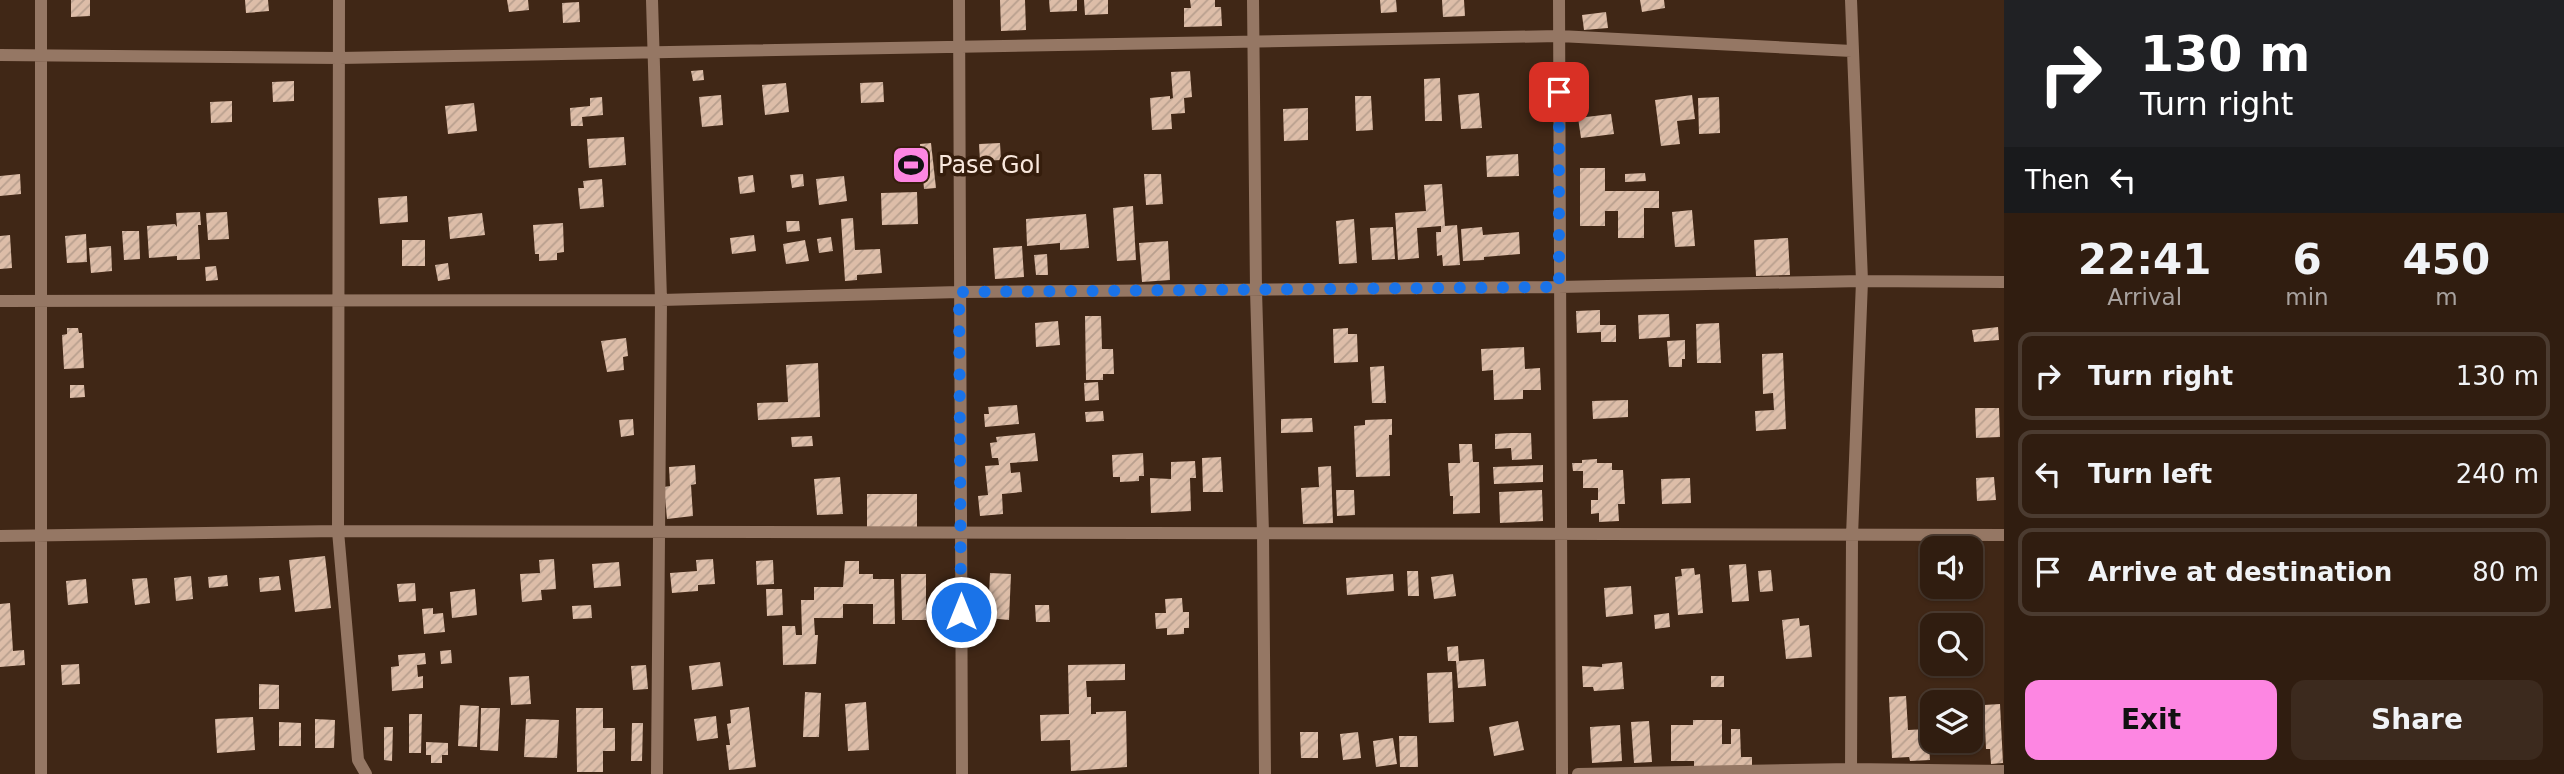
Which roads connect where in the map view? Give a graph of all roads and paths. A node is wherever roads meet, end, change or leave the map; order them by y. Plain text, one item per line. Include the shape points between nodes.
1 (41, 0) edge
2 (339, 0) edge
3 (652, 0) edge
4 (959, 0) edge
5 (1253, 0) edge
6 (1559, 0) edge
7 (1851, 0) edge
8 (1559, 36) junction
9 (1254, 41) junction
10 (959, 47) junction
11 (1852, 51) junction
12 (653, 52) junction
13 (0, 55) edge
14 (40, 55) junction
15 (339, 58) junction
16 (1862, 281) junction
17 (2004, 282) edge
18 (1559, 287) junction
19 (1256, 290) junction
20 (959, 292) junction
21 (0, 300) edge
22 (41, 300) junction
23 (338, 300) junction
24 (661, 300) junction
25 (338, 531) junction
26 (659, 532) junction
27 (960, 532) junction
28 (1263, 533) junction
29 (41, 535) junction
30 (1561, 535) junction
31 (2004, 535) edge
32 (0, 536) edge
33 (1852, 536) junction
34 (1851, 771) edge
35 (2004, 771) edge
36 (41, 774) edge
37 (366, 774) edge
38 (657, 774) edge
39 (962, 774) edge
40 (1265, 774) edge
41 (1562, 774) edge
42 (1578, 774) edge

1 - 14 street
2 - 15 street
3 - 12 street
4 - 10 street
5 - 9 street
6 - 8 street
7 - 11 street
8 - 9 street
8 - 11 street
8 - 18 street
9 - 10 street
9 - 19 street
10 - 12 street
10 - 20 street
11 - 16 street
12 - 15 street
12 - 24 street
13 - 14 street
14 - 15 street
14 - 22 street
15 - 23 street
16 - 17 street
16 - 18 street
16 - 33 street
18 - 19 street
18 - 30 street
19 - 20 street
19 - 28 street
20 - 24 street
20 - 27 street
21 - 22 street
22 - 23 street
22 - 29 street
23 - 24 street
23 - 25 street
24 - 26 street
25 - 26 street
25 - 29 street
25 - 37 street via 358,760
26 - 27 street
26 - 38 street
27 - 28 street
27 - 39 street
28 - 30 street
28 - 40 street
29 - 32 street
29 - 36 street
30 - 33 street
30 - 41 street
31 - 33 street
33 - 34 street
34 - 35 street
34 - 42 street

